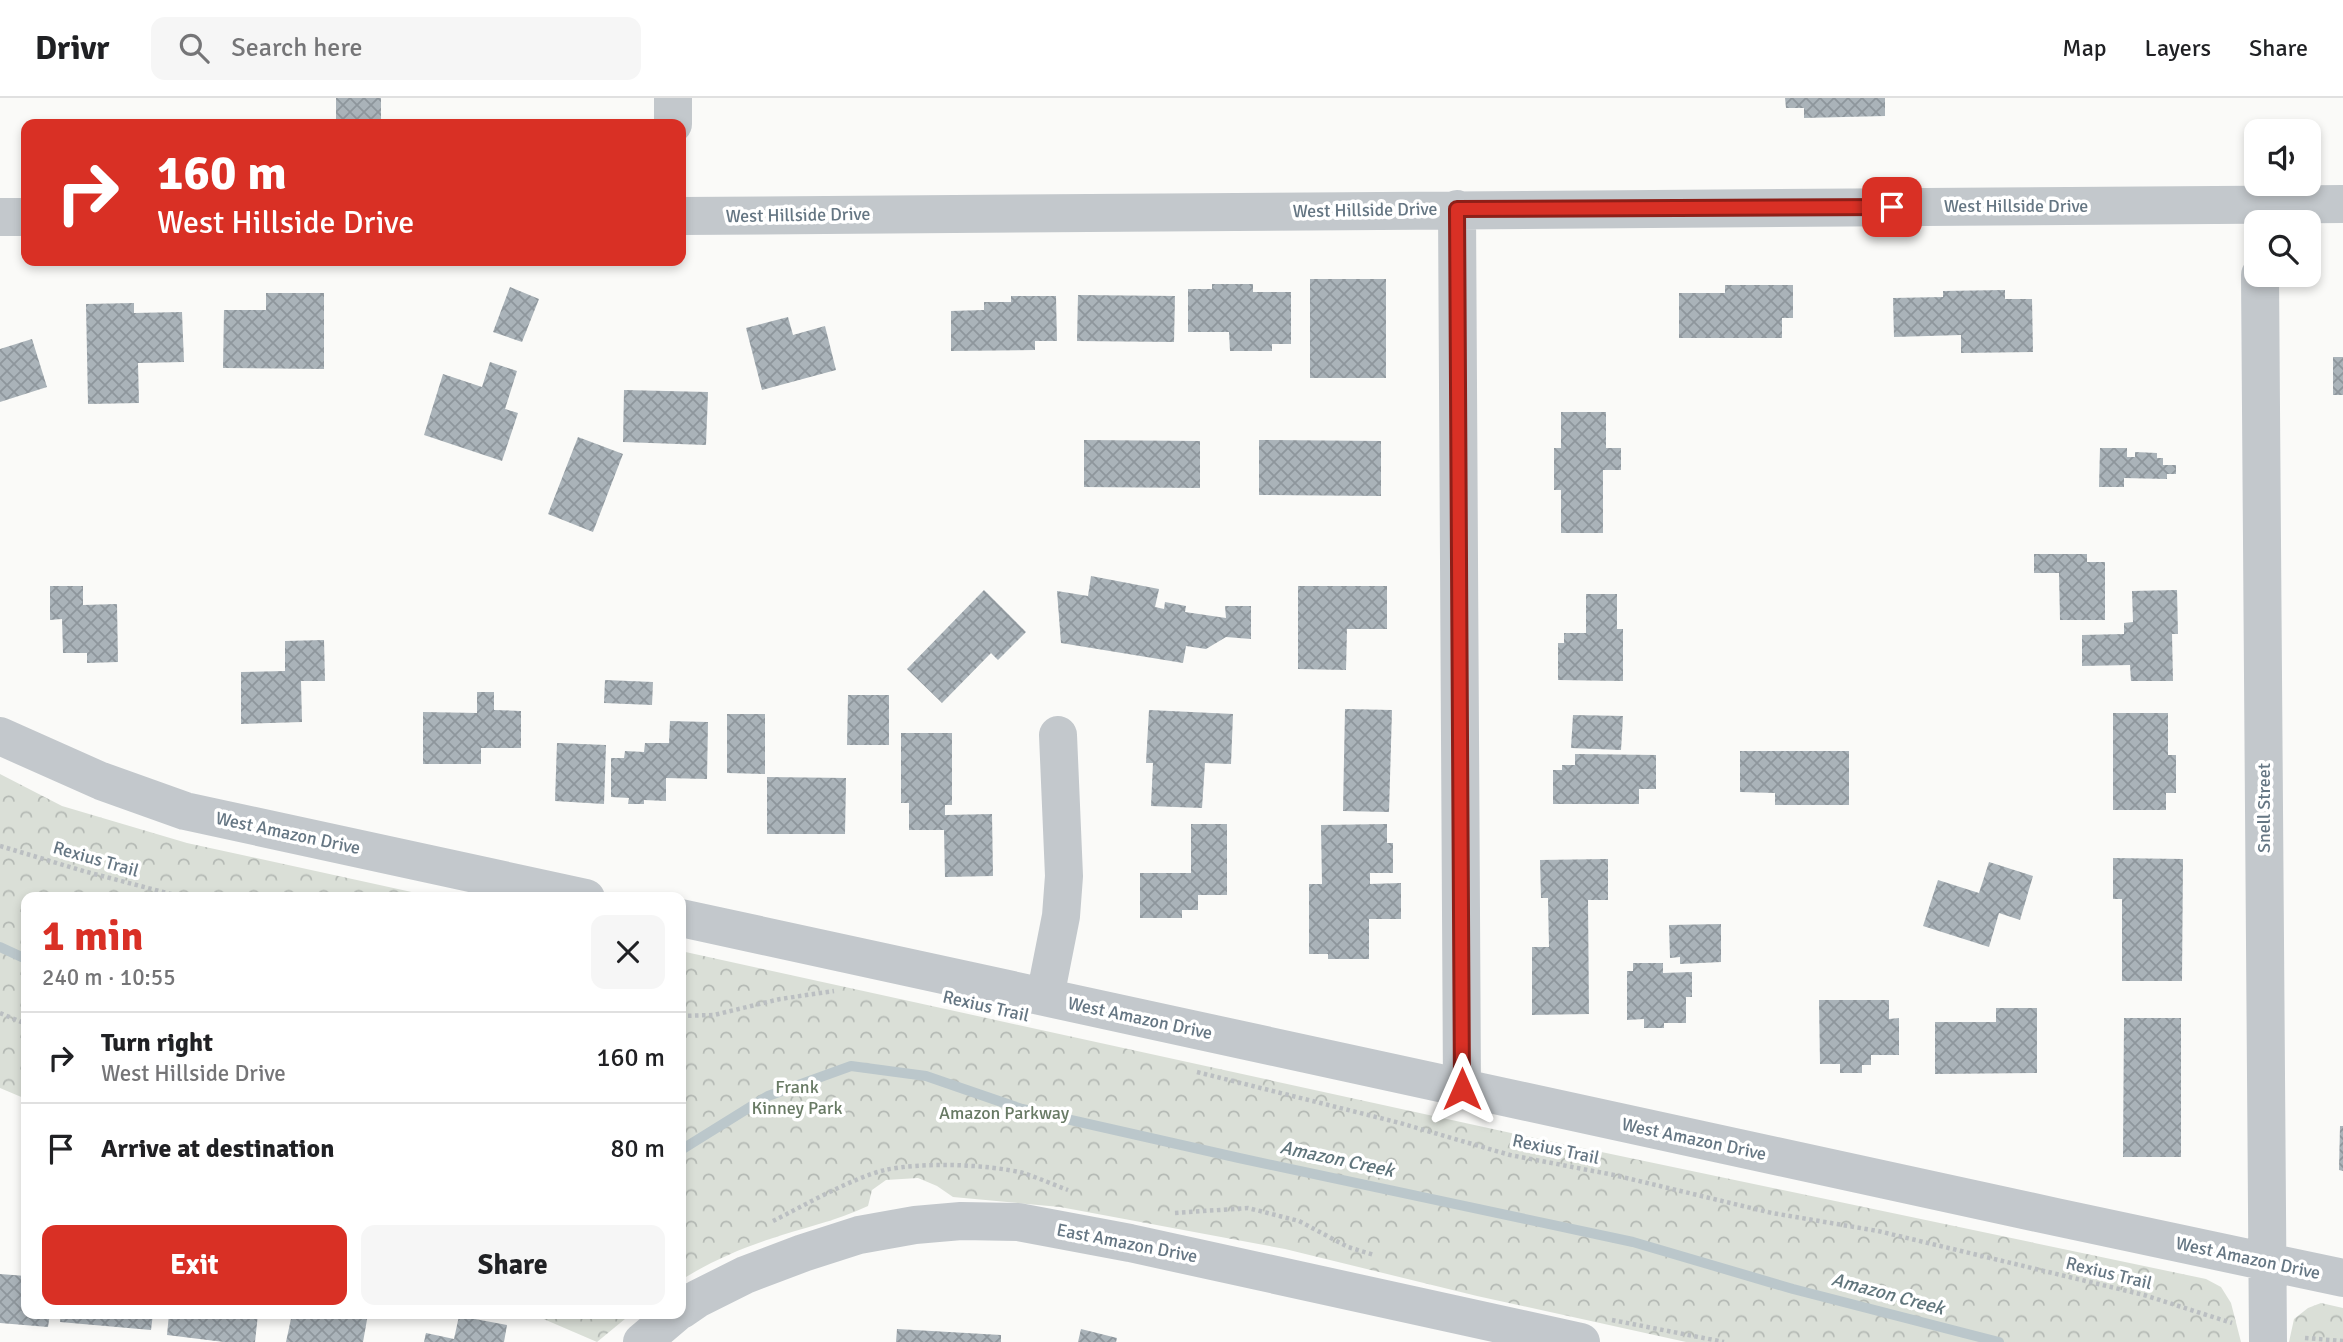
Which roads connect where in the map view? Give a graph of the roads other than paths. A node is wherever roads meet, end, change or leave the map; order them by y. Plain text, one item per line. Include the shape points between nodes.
1 (673, 98) edge
2 (673, 119) edge
3 (2343, 204) edge
4 (1457, 209) junction
5 (2287, 210) edge
6 (2244, 213) edge
7 (686, 216) edge
8 (0, 217) edge
9 (21, 217) edge
10 (2260, 287) edge
11 (1058, 735) dead end
12 (0, 736) edge
13 (558, 892) edge
14 (686, 919) edge
15 (1045, 997) junction
16 (1462, 1089) junction
17 (2268, 1263) junction
18 (2343, 1278) edge
19 (686, 1306) edge
20 (669, 1319) edge
21 (2268, 1338) edge
22 (642, 1342) edge
23 (1581, 1342) edge

1 - 2 street
3 - 5 street, West Hillside Drive
4 - 6 street, West Hillside Drive
4 - 7 street, West Hillside Drive
4 - 16 street
8 - 9 street
10 - 17 street, Snell Street
11 - 15 street, West Amazon Drive via 1064,876
12 - 13 street, West Amazon Drive via 101,781 185,811
14 - 15 street, West Amazon Drive
15 - 16 street, West Amazon Drive
16 - 17 street, West Amazon Drive
17 - 18 street, West Amazon Drive
17 - 21 street, Snell Street
19 - 23 street, East Amazon Drive via 745,1275 859,1235 961,1221 1018,1222 1130,1242
20 - 22 street

